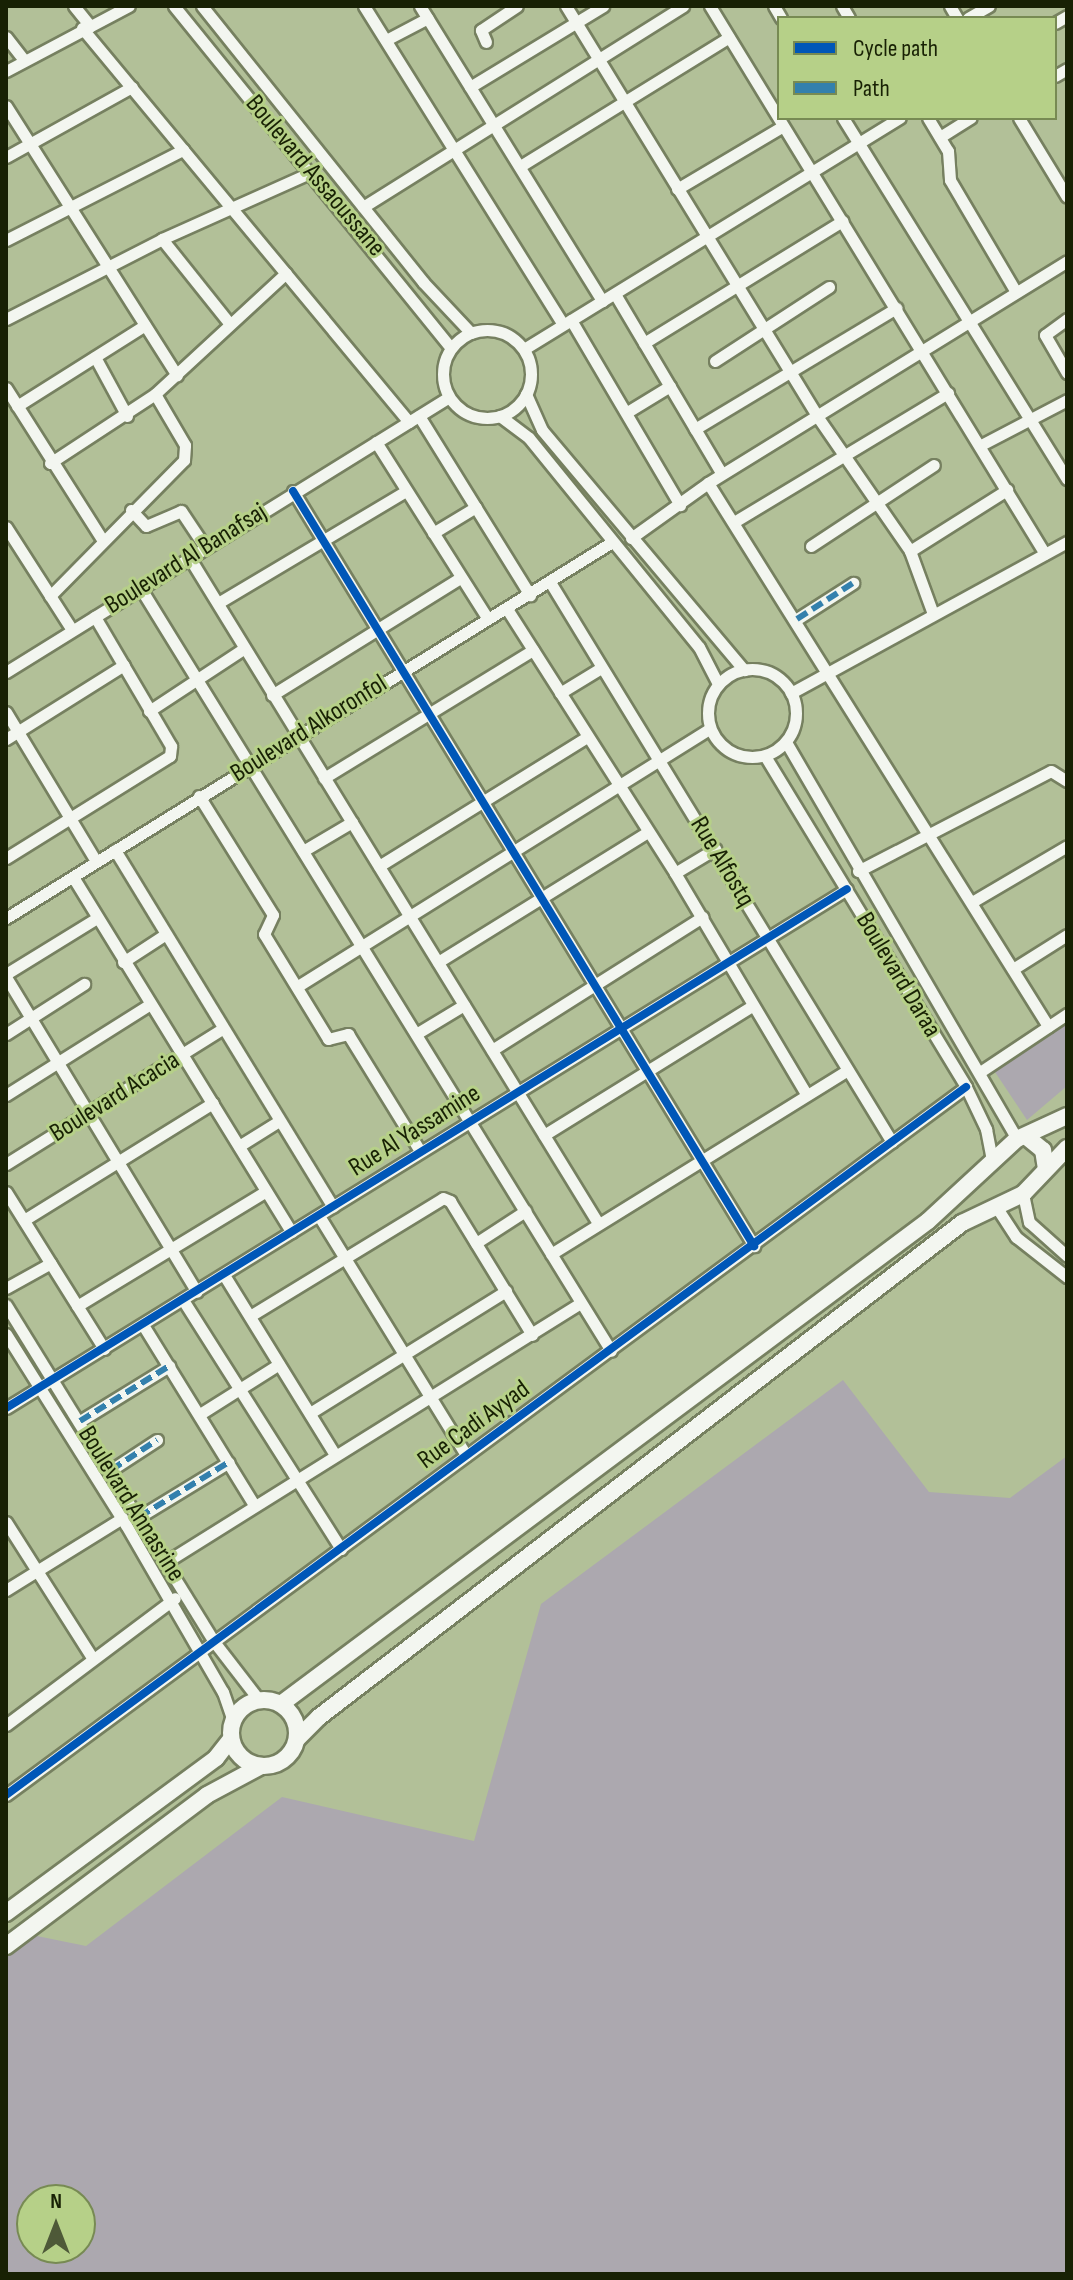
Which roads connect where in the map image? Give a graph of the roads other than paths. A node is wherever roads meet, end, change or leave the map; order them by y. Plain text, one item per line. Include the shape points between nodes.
1 (74, 6) edge
2 (129, 6) edge
3 (174, 6) edge
4 (202, 6) edge
5 (364, 6) edge
6 (420, 6) edge
7 (517, 6) edge
8 (566, 6) edge
9 (603, 6) edge
10 (683, 6) edge
11 (710, 6) edge
12 (428, 18) junction
13 (575, 22) junction
14 (86, 27) junction
15 (6, 37) edge
16 (729, 37) junction
17 (386, 40) junction
18 (486, 42) dead end
19 (598, 58) junction
20 (24, 60) junction
21 (6, 71) edge
22 (132, 87) junction
23 (470, 87) junction
24 (624, 99) junction
25 (6, 106) edge
26 (777, 116) edge
27 (779, 120) edge
28 (844, 120) edge
29 (897, 120) edge
30 (929, 120) edge
31 (968, 120) edge
32 (1020, 120) edge
33 (493, 122) junction
34 (783, 126) junction
35 (940, 137) junction
36 (859, 144) junction
37 (30, 145) junction
38 (453, 148) junction
39 (183, 150) junction
40 (6, 157) edge
41 (522, 165) junction
42 (312, 172) junction
43 (813, 175) junction
44 (677, 189) junction
45 (1067, 197) edge
46 (70, 206) junction
47 (363, 207) junction
48 (231, 208) junction
49 (842, 221) junction
50 (710, 237) junction
51 (162, 239) junction
52 (6, 240) edge
53 (1067, 261) edge
54 (107, 266) junction
55 (286, 273) junction
56 (738, 285) junction
57 (829, 287) dead end
58 (1016, 292) junction
59 (615, 294) junction
60 (602, 301) junction
61 (896, 308) junction
62 (6, 319) edge
63 (1067, 319) edge
64 (969, 321) junction
65 (567, 322) junction
66 (229, 323) junction
67 (145, 325) junction
68 (764, 329) junction
69 (471, 333) junction
70 (644, 343) junction
71 (451, 348) junction
72 (921, 348) junction
73 (524, 349) junction
74 (95, 357) junction
75 (715, 361) dead end
76 (790, 372) junction
77 (1067, 373) edge
78 (177, 375) junction
79 (670, 386) junction
80 (6, 388) edge
81 (948, 393) junction
82 (155, 394) junction
83 (526, 394) junction
84 (449, 397) junction
85 (1067, 400) edge
86 (17, 406) junction
87 (629, 411) junction
88 (127, 416) junction
89 (500, 416) junction
90 (817, 416) junction
91 (414, 419) junction
92 (1031, 420) junction
93 (695, 429) junction
94 (376, 442) junction
95 (981, 445) junction
96 (842, 456) junction
97 (50, 463) junction
98 (934, 465) dead end
99 (722, 474) junction
100 (1067, 479) edge
101 (708, 483) junction
102 (1007, 490) junction
103 (293, 491) junction
104 (406, 491) junction
105 (875, 502) junction
106 (680, 505) junction
107 (476, 507) junction
108 (131, 510) junction
109 (734, 522) junction
110 (6, 527) edge
111 (433, 533) junction
112 (631, 538) junction
113 (102, 539) junction
114 (324, 540) junction
115 (612, 542) junction
116 (1067, 542) edge
117 (811, 546) dead end
118 (205, 547) junction
119 (910, 551) junction
120 (1045, 554) junction
121 (189, 557) junction
122 (460, 578) junction
123 (550, 582) junction
124 (853, 583) dead end
125 (141, 589) junction
126 (530, 595) junction
127 (50, 596) junction
128 (218, 603) junction
129 (507, 609) junction
130 (933, 614) junction
131 (95, 617) junction
132 (488, 619) junction
133 (797, 619) junction
134 (72, 630) junction
135 (376, 630) junction
136 (243, 649) junction
137 (533, 650) junction
138 (124, 665) junction
139 (601, 668) junction
140 (744, 670) junction
141 (830, 671) junction
142 (6, 672) edge
143 (402, 672) junction
144 (196, 680) junction
145 (718, 684) junction
146 (560, 693) junction
147 (791, 693) junction
148 (272, 695) junction
149 (149, 711) junction
150 (6, 712) edge
151 (429, 716) junction
152 (710, 729) junction
153 (18, 731) junction
154 (298, 736) junction
155 (587, 737) junction
156 (6, 739) edge
157 (786, 742) junction
158 (765, 756) junction
159 (658, 760) junction
160 (250, 767) junction
161 (324, 778) junction
162 (1067, 781) edge
163 (616, 783) junction
164 (199, 796) junction
165 (483, 802) junction
166 (70, 818) junction
167 (352, 822) junction
168 (648, 832) junction
169 (930, 834) junction
170 (1067, 846) edge
171 (715, 849) junction
172 (115, 850) junction
173 (512, 850) junction
174 (303, 851) junction
175 (6, 858) edge
176 (96, 861) junction
177 (379, 866) junction
178 (858, 871) junction
179 (675, 873) junction
180 (73, 877) junction
181 (847, 889) junction
182 (543, 900) junction
183 (972, 902) junction
184 (410, 916) junction
185 (702, 917) junction
186 (6, 918) edge
187 (97, 918) junction
188 (166, 934) junction
189 (1067, 935) edge
190 (768, 937) junction
191 (362, 947) junction
192 (123, 962) junction
193 (438, 962) junction
194 (727, 962) junction
195 (1013, 969) junction
196 (6, 976) edge
197 (84, 984) dead end
198 (594, 984) junction
199 (298, 986) junction
200 (149, 1005) junction
201 (464, 1005) junction
202 (752, 1006) junction
203 (1067, 1014) edge
204 (31, 1018) junction
205 (1048, 1026) junction
206 (621, 1028) junction
207 (222, 1029) junction
208 (6, 1034) edge
209 (416, 1034) junction
210 (492, 1050) junction
211 (183, 1055) junction
212 (58, 1064) junction
213 (848, 1070) junction
214 (980, 1072) junction
215 (648, 1073) junction
216 (966, 1087) junction
217 (517, 1091) junction
218 (6, 1095) edge
219 (807, 1095) junction
220 (213, 1103) junction
221 (88, 1114) junction
222 (1067, 1116) edge
223 (469, 1120) junction
224 (279, 1121) junction
225 (544, 1135) junction
226 (1022, 1139) junction
227 (892, 1142) junction
228 (239, 1146) junction
229 (1067, 1148) edge
230 (420, 1151) junction
231 (992, 1159) junction
232 (702, 1160) junction
233 (116, 1162) junction
234 (6, 1164) edge
235 (1046, 1168) junction
236 (965, 1187) junction
237 (266, 1191) junction
238 (6, 1192) edge
239 (1023, 1194) junction
240 (333, 1207) junction
241 (997, 1208) junction
242 (525, 1211) junction
243 (979, 1212) junction
244 (319, 1216) junction
245 (24, 1220) junction
246 (598, 1223) junction
247 (291, 1232) junction
248 (476, 1243) junction
249 (754, 1246) junction
250 (170, 1248) junction
251 (551, 1254) junction
252 (1067, 1256) edge
253 (344, 1258) junction
254 (51, 1263) junction
255 (224, 1275) junction
256 (1067, 1277) edge
257 (6, 1288) edge
258 (506, 1291) junction
259 (197, 1292) junction
260 (183, 1300) junction
261 (581, 1303) junction
262 (6, 1305) edge
263 (77, 1306) junction
264 (250, 1316) junction
265 (143, 1325) junction
266 (6, 1334) edge
267 (532, 1335) junction
268 (104, 1349) junction
269 (611, 1351) junction
270 (402, 1355) junction
271 (279, 1364) junction
272 (169, 1366) junction
273 (52, 1380) junction
274 (40, 1387) junction
275 (238, 1390) junction
276 (429, 1400) junction
277 (6, 1408) edge
278 (310, 1413) junction
279 (200, 1414) junction
280 (80, 1421) junction
281 (157, 1440) dead end
282 (335, 1455) junction
283 (466, 1455) junction
284 (229, 1462) junction
285 (111, 1470) junction
286 (295, 1480) junction
287 (254, 1505) junction
288 (139, 1517) junction
289 (122, 1518) junction
290 (6, 1522) edge
291 (341, 1549) junction
292 (166, 1562) junction
293 (37, 1571) junction
294 (6, 1590) edge
295 (184, 1591) junction
296 (169, 1602) junction
297 (215, 1643) junction
298 (199, 1653) junction
299 (93, 1659) junction
300 (259, 1700) junction
301 (281, 1704) junction
302 (233, 1721) junction
303 (6, 1725) edge
304 (231, 1739) junction
305 (297, 1739) junction
306 (261, 1766) junction
307 (6, 1795) edge
308 (6, 1913) edge
309 (6, 1946) edge

1 - 14 street
2 - 14 street
3 - 42 street, Boulevard Assaoussane
4 - 47 street, Boulevard Assaoussane
5 - 17 street
6 - 12 street
7 - 18 street via 481,30
8 - 13 street
9 - 13 street
10 - 19 street
11 - 16 street
12 - 17 street
12 - 23 street
13 - 19 street
13 - 23 street
14 - 20 street
14 - 22 street
15 - 20 street
16 - 24 street
16 - 26 street
17 - 38 street
19 - 24 street
19 - 33 street
20 - 21 street
22 - 37 street
22 - 39 street
23 - 33 street
24 - 41 street
24 - 44 street
25 - 37 street
27 - 34 street
28 - 36 street
29 - 36 street
30 - 35 street
31 - 35 street
32 - 45 street
33 - 38 street
33 - 41 street
34 - 43 street
34 - 44 street
35 - 58 street via 949,155 950,180
36 - 43 street
36 - 64 street
37 - 40 street
37 - 46 street
38 - 47 street
38 - 65 street
39 - 46 street
39 - 48 street
41 - 60 street
42 - 48 street
42 - 71 street, Boulevard Assaoussane
43 - 49 street
43 - 50 street
44 - 50 street
46 - 52 street
46 - 54 street
47 - 69 street, Boulevard Assaoussane
48 - 51 street
48 - 55 street
49 - 56 street
49 - 61 street
50 - 56 street
50 - 59 street
51 - 54 street
51 - 66 street
53 - 58 street
54 - 62 street
54 - 67 street
55 - 66 street
55 - 91 street
56 - 68 street
56 - 70 street
57 - 68 street
58 - 64 street
59 - 60 street
59 - 70 street
60 - 65 street
61 - 72 street
61 - 76 street
63 - 77 street via 1045,335
64 - 72 street
64 - 92 street
65 - 73 street
65 - 87 street
66 - 78 street
67 - 74 street
67 - 78 street
68 - 75 street
68 - 76 street
69 - 71 street
69 - 73 street via 502,332
70 - 79 street
71 - 84 street via 443,367
72 - 81 street
72 - 90 street
73 - 83 street via 531,371
74 - 86 street
74 - 88 street
76 - 90 street
76 - 93 street
78 - 82 street
79 - 87 street
79 - 93 street
80 - 86 street
81 - 95 street
81 - 96 street
82 - 88 street
82 - 108 street via 186,455
83 - 89 street
83 - 112 street via 542,430
84 - 89 street via 471,415
84 - 91 street, Boulevard Al Banafsaj
85 - 92 street
86 - 97 street
87 - 106 street
88 - 97 street
89 - 115 street via 529,438
90 - 96 street
90 - 99 street
91 - 94 street, Boulevard Al Banafsaj
91 - 107 street
92 - 95 street
92 - 100 street
93 - 99 street
94 - 103 street, Boulevard Al Banafsaj
94 - 104 street
95 - 102 street
96 - 105 street
96 - 109 street
97 - 113 street
98 - 105 street
99 - 101 street
101 - 106 street
101 - 109 street
102 - 119 street
102 - 120 street
103 - 114 street
103 - 118 street, Boulevard Al Banafsaj
104 - 111 street
104 - 114 street
105 - 117 street
105 - 119 street
106 - 112 street
107 - 111 street
107 - 126 street
108 - 113 street
108 - 118 street via 146,526 181,511
109 - 133 street
110 - 127 street
111 - 122 street
112 - 140 street
113 - 127 street
114 - 128 street
114 - 135 street
115 - 123 street, Boulevard Alkoronfol
115 - 145 street via 699,647
116 - 120 street
118 - 121 street, Boulevard Al Banafsaj
119 - 130 street
120 - 130 street
121 - 125 street, Boulevard Al Banafsaj
121 - 128 street
122 - 132 street
122 - 135 street
123 - 126 street, Boulevard Alkoronfol
123 - 139 street, Rue Alfostq
124 - 133 street
125 - 131 street, Boulevard Al Banafsaj
125 - 144 street
126 - 129 street, Boulevard Alkoronfol
127 - 134 street
128 - 136 street
129 - 132 street, Boulevard Alkoronfol
129 - 137 street
130 - 141 street
131 - 134 street, Boulevard Al Banafsaj
131 - 138 street
132 - 143 street, Boulevard Alkoronfol
133 - 141 street
134 - 142 street, Boulevard Al Banafsaj
135 - 143 street
135 - 148 street
136 - 144 street
136 - 148 street
137 - 146 street
137 - 151 street
138 - 149 street
138 - 153 street
139 - 146 street
139 - 159 street, Rue Alfostq
140 - 145 street
140 - 147 street via 771,674
141 - 147 street
141 - 169 street
143 - 151 street
143 - 154 street, Boulevard Alkoronfol
144 - 149 street
144 - 160 street
145 - 152 street via 708,706
146 - 155 street
147 - 157 street via 796,718
148 - 154 street
149 - 166 street via 171,746 170,756
150 - 153 street
151 - 161 street
151 - 165 street
152 - 158 street via 734,754
152 - 159 street
153 - 156 street
153 - 166 street
154 - 160 street, Boulevard Alkoronfol
154 - 161 street
155 - 163 street
155 - 165 street
157 - 158 street
157 - 178 street, Boulevard Daraa
158 - 181 street, Boulevard Daraa
159 - 163 street
159 - 171 street, Rue Alfostq
160 - 164 street, Boulevard Alkoronfol
160 - 174 street
161 - 167 street
162 - 169 street via 1051,771
163 - 168 street
163 - 173 street
164 - 172 street, Boulevard Alkoronfol
164 - 199 street via 273,915 264,934
165 - 173 street
165 - 177 street
166 - 175 street
166 - 176 street
167 - 174 street
167 - 177 street
168 - 179 street
168 - 182 street
169 - 178 street
169 - 183 street
170 - 183 street
171 - 179 street
171 - 190 street, Rue Alfostq
172 - 176 street, Boulevard Alkoronfol
172 - 188 street
173 - 182 street
173 - 184 street
174 - 191 street
176 - 180 street, Boulevard Alkoronfol
177 - 184 street
178 - 214 street, Boulevard Daraa
179 - 185 street
180 - 186 street, Boulevard Alkoronfol
180 - 187 street
181 - 190 street, Rue Al Yassamine
181 - 216 street, Boulevard Daraa
182 - 193 street
182 - 198 street
183 - 195 street
184 - 191 street
184 - 193 street
185 - 194 street
185 - 198 street
187 - 192 street
187 - 196 street
188 - 192 street
188 - 207 street
189 - 195 street
190 - 194 street, Rue Al Yassamine
190 - 213 street, Rue Alfostq
191 - 199 street
191 - 209 street
192 - 200 street
193 - 201 street
194 - 202 street
194 - 206 street, Rue Al Yassamine
195 - 205 street
196 - 204 street
197 - 204 street
198 - 206 street
198 - 210 street
199 - 230 street via 328,1039 348,1034
200 - 211 street
200 - 212 street
201 - 209 street
201 - 210 street
202 - 215 street
202 - 219 street
203 - 205 street
204 - 208 street
204 - 212 street
205 - 214 street
206 - 215 street
206 - 217 street, Rue Al Yassamine
207 - 211 street, Boulevard Acacia
207 - 224 street
209 - 223 street
210 - 217 street
211 - 220 street
211 - 221 street, Boulevard Acacia
212 - 218 street
212 - 221 street
213 - 219 street
213 - 227 street, Rue Alfostq
214 - 226 street, Boulevard Daraa
215 - 225 street
215 - 232 street
216 - 227 street, Rue Cadi Ayyad
216 - 231 street, Boulevard Daraa via 986,1129
217 - 223 street, Rue Al Yassamine
217 - 225 street
219 - 232 street
220 - 228 street
220 - 233 street
221 - 233 street
221 - 234 street, Boulevard Acacia
222 - 226 main road
223 - 230 street, Rue Al Yassamine
223 - 242 street
224 - 228 street
224 - 240 street
225 - 246 street
226 - 231 main road
226 - 235 main road via 1043,1150
227 - 249 street, Rue Cadi Ayyad
228 - 237 street
229 - 235 main road
230 - 240 street, Rue Al Yassamine
231 - 236 main road
232 - 246 street
232 - 249 street
233 - 245 street
233 - 250 street
235 - 239 main road
236 - 243 main road via 964,1204
236 - 301 main road via 916,1230
237 - 247 street
237 - 250 street
238 - 245 street
239 - 241 main road
239 - 252 street via 1029,1222
240 - 244 street, Rue Al Yassamine
241 - 243 main road
241 - 256 street via 1016,1237
242 - 248 street
242 - 251 street
243 - 305 main road
244 - 247 street, Rue Al Yassamine
244 - 253 street
245 - 254 street
246 - 251 street
247 - 255 street, Rue Al Yassamine
248 - 253 street via 443,1198
248 - 258 street
249 - 269 street, Rue Cadi Ayyad
250 - 259 street
250 - 263 street
251 - 261 street
253 - 264 street
253 - 270 street
254 - 257 street
254 - 263 street
255 - 259 street, Rue Al Yassamine
255 - 264 street
258 - 267 street
258 - 270 street
259 - 260 street, Rue Al Yassamine
260 - 265 street, Rue Al Yassamine
260 - 275 street
261 - 267 street
261 - 269 street
262 - 273 street, Boulevard Annasrine
263 - 268 street
264 - 271 street
265 - 268 street, Rue Al Yassamine
265 - 272 street
266 - 274 street, Boulevard Annasrine
267 - 276 street
268 - 273 street, Rue Al Yassamine
269 - 283 street, Rue Cadi Ayyad
270 - 276 street
270 - 278 street
271 - 275 street
271 - 278 street
272 - 279 street
272 - 280 street
273 - 274 street, Rue Al Yassamine
273 - 280 street, Boulevard Annasrine
274 - 277 street, Rue Al Yassamine
274 - 289 street, Boulevard Annasrine
275 - 279 street
275 - 286 street
276 - 282 street
276 - 283 street
278 - 282 street
279 - 284 street
280 - 285 street, Boulevard Annasrine
281 - 285 street
282 - 286 street
283 - 291 street, Rue Cadi Ayyad
284 - 287 street
284 - 288 street
285 - 288 street, Boulevard Annasrine
286 - 287 street
286 - 291 street
287 - 292 street
288 - 292 street, Boulevard Annasrine
289 - 293 street
289 - 296 street, Boulevard Annasrine
290 - 293 street
291 - 297 street, Rue Cadi Ayyad
292 - 295 street, Boulevard Annasrine
293 - 294 street
293 - 299 street
295 - 296 street
295 - 297 street, Boulevard Annasrine
296 - 298 street, Boulevard Annasrine
296 - 299 street
297 - 298 street, Rue Cadi Ayyad
297 - 300 street, Boulevard Annasrine
298 - 302 street, Boulevard Annasrine via 223,1692
298 - 307 street, Rue Cadi Ayyad
299 - 303 street
300 - 301 main road
300 - 302 main road via 243,1707
301 - 305 main road via 294,1718
302 - 304 main road
304 - 306 main road via 242,1758
304 - 308 main road via 216,1758
305 - 306 main road via 282,1761
306 - 309 main road via 207,1795

